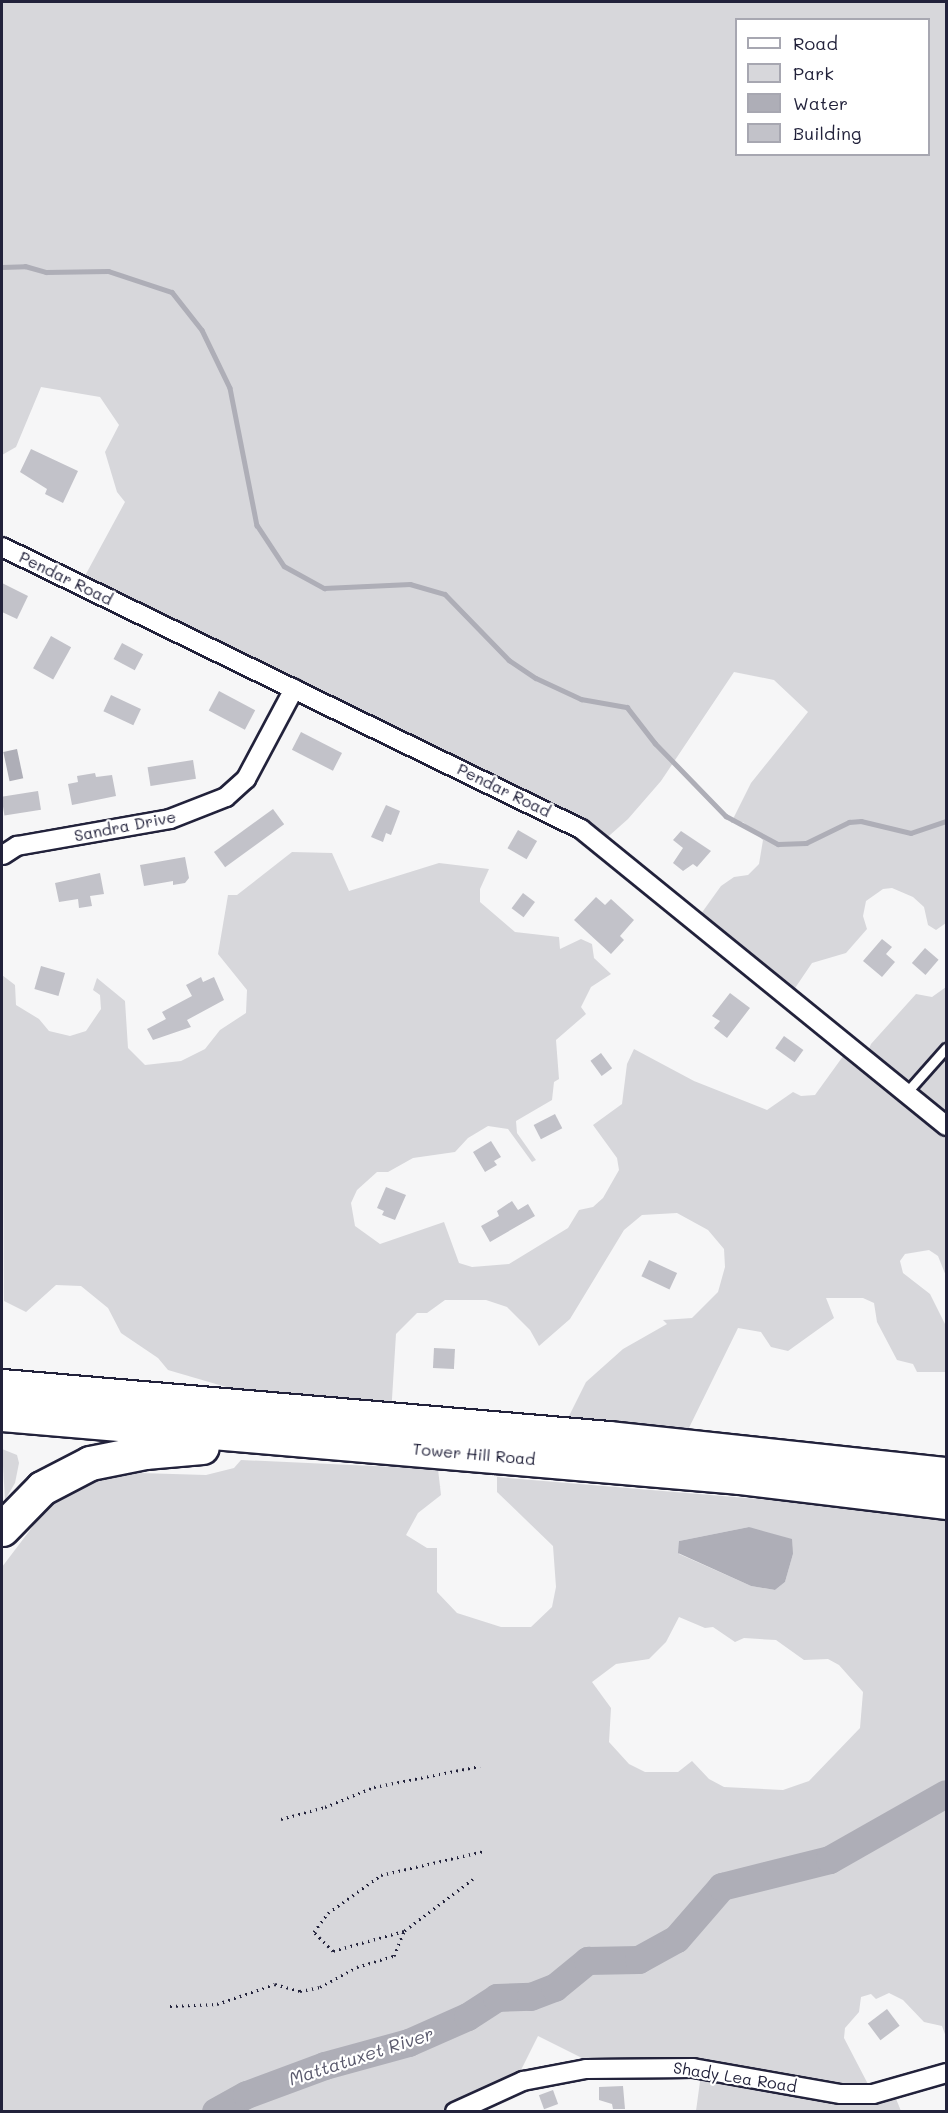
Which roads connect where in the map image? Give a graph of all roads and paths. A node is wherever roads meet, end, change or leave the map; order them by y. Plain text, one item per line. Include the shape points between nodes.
1 (2, 548) edge
2 (294, 689) junction
3 (3, 855) edge
4 (946, 1048) edge
5 (906, 1093) junction
6 (946, 1126) edge
7 (2, 1386) edge
8 (2, 1414) edge
9 (367, 1445) junction
10 (946, 1474) edge
11 (946, 1502) edge
12 (2, 1529) edge
13 (480, 1766) dead end
14 (281, 1819) dead end
15 (484, 1851) dead end
16 (473, 1879) dead end
17 (404, 1931) junction
18 (170, 2006) dead end
19 (946, 2073) edge
20 (455, 2112) edge

1 - 2 street, Pendar Road
2 - 3 street, Sandra Drive via 246,779 226,797 170,819 17,846
2 - 5 street, Pendar Road via 582,829
4 - 5 lane
5 - 6 street, Pendar Road
7 - 10 highway, Tower Hill Road via 608,1438
8 - 9 highway, Tower Hill Road
9 - 11 highway, Tower Hill Road via 800,1482
9 - 12 highway via 198,1447 106,1459 73,1470 42,1488
13 - 14 path via 374,1786 325,1807
15 - 17 path via 381,1875 328,1913 314,1932 333,1951
16 - 17 path
17 - 18 path via 394,1956 357,1967 320,1987 300,1991 275,1984 217,2004
19 - 20 street, Shady Lea Road via 873,2094 841,2094 693,2068 586,2069 523,2081

